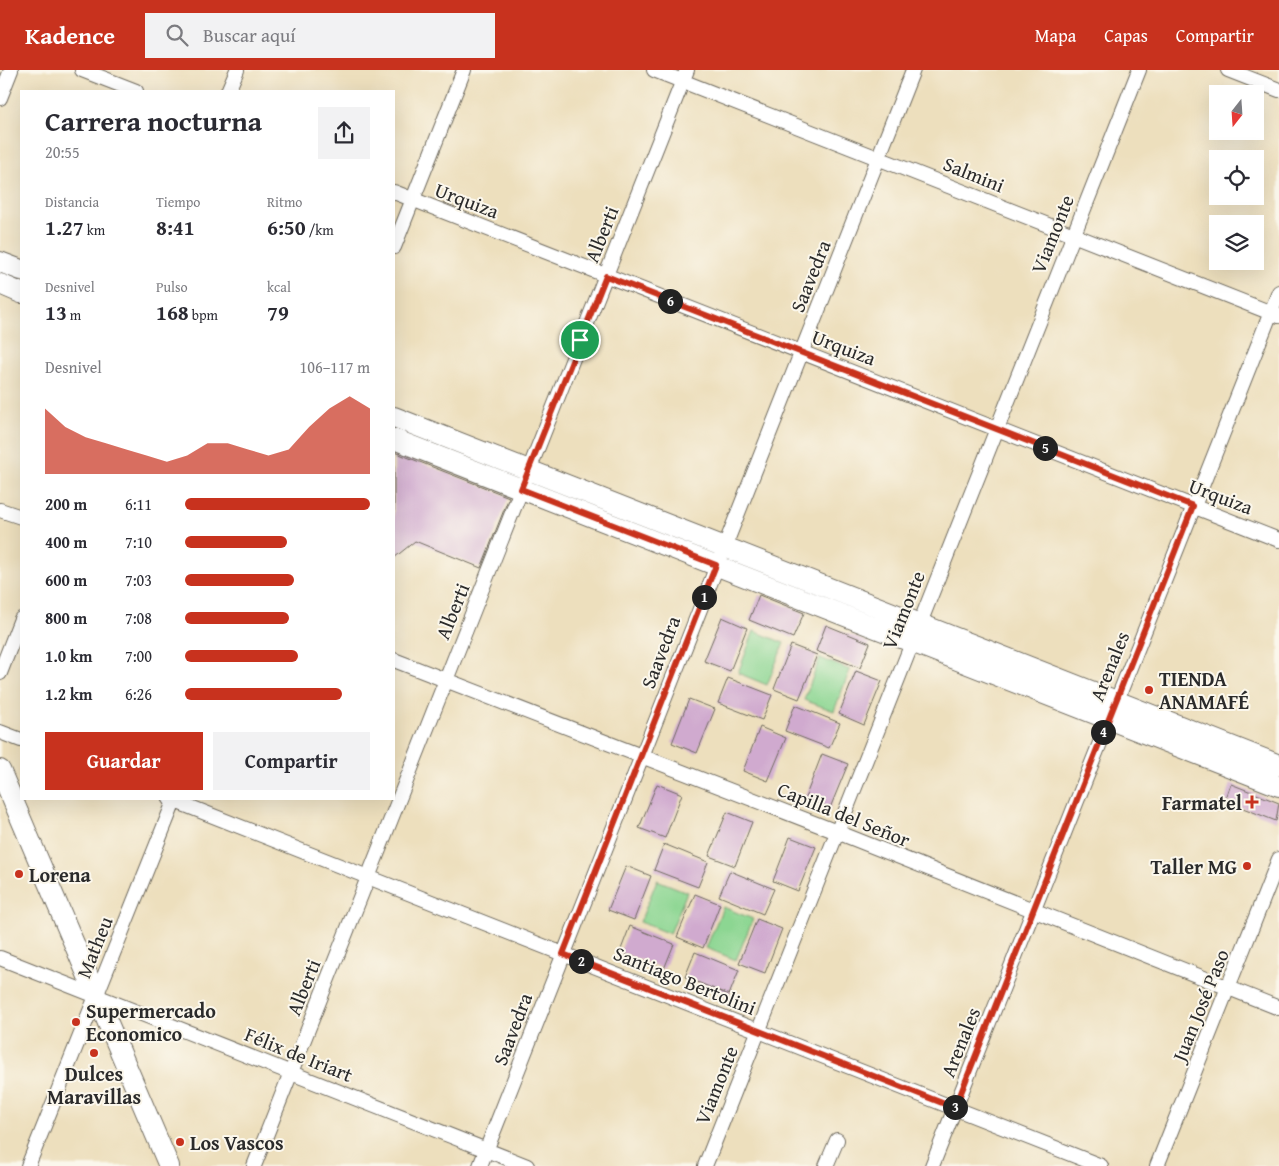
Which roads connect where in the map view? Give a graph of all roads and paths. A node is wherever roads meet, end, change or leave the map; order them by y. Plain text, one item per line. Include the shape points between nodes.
1 (11, 70) edge
2 (82, 70) edge
3 (237, 70) edge
4 (464, 70) edge
5 (654, 70) edge
6 (913, 70) edge
7 (1139, 70) edge
8 (1228, 70) edge
9 (685, 76) edge
10 (133, 90) edge
11 (228, 90) edge
12 (1279, 90) edge
13 (0, 98) edge
14 (878, 158) junction
15 (395, 192) edge
16 (412, 200) junction
17 (1073, 235) junction
18 (395, 244) edge
19 (0, 262) edge
20 (20, 270) edge
21 (606, 276) junction
22 (0, 284) edge
23 (1279, 292) edge
24 (20, 293) edge
25 (1275, 314) edge
26 (801, 352) junction
27 (395, 417) edge
28 (996, 429) junction
29 (395, 439) edge
30 (529, 470) junction
31 (521, 489) junction
32 (1193, 506) junction
33 (0, 510) edge
34 (20, 517) edge
35 (1279, 540) edge
36 (724, 546) junction
37 (716, 565) junction
38 (20, 622) edge
39 (916, 633) junction
40 (395, 660) edge
41 (0, 673) edge
42 (446, 680) junction
43 (1112, 710) junction
44 (0, 732) edge
45 (20, 740) edge
46 (641, 756) junction
47 (1279, 765) edge
48 (0, 770) edge
49 (1279, 786) edge
50 (173, 800) edge
51 (176, 800) edge
52 (837, 832) junction
53 (1279, 859) edge
54 (368, 877) junction
55 (1033, 911) junction
56 (563, 954) junction
57 (0, 958) edge
58 (1228, 988) junction
59 (96, 996) junction
60 (1279, 1008) edge
61 (759, 1031) junction
62 (291, 1073) junction
63 (955, 1108) junction
64 (837, 1140) dead end
65 (486, 1150) junction
66 (28, 1166) edge
67 (169, 1166) edge
68 (254, 1166) edge
69 (480, 1166) edge
70 (527, 1166) edge
71 (705, 1166) edge
72 (826, 1166) edge
73 (932, 1166) edge
74 (1101, 1166) edge
75 (1157, 1166) edge

1 - 13 street
2 - 10 street
3 - 11 street
4 - 16 street
5 - 9 street, Salmini
6 - 14 street, Saavedra
7 - 17 street, Viamonte
8 - 12 street
9 - 14 street, Salmini
9 - 21 street, Alberti
14 - 17 street, Salmini
14 - 26 street, Saavedra
15 - 16 street, Urquiza
16 - 18 street
16 - 21 street, Urquiza
17 - 25 street, Salmini
17 - 28 street, Viamonte
19 - 20 main road
21 - 26 street, Urquiza
21 - 30 street, Alberti
22 - 24 main road
23 - 25 street, Arenales
25 - 32 street, Arenales
26 - 28 street, Urquiza
26 - 36 street, Saavedra
27 - 30 main road
28 - 32 street, Urquiza
28 - 39 street, Viamonte
29 - 31 main road
30 - 31 street, Alberti
30 - 36 main road
31 - 37 main road
31 - 42 street, Alberti
32 - 35 street, Urquiza
32 - 43 street, Arenales
33 - 34 street
36 - 37 street, Saavedra
36 - 39 main road
37 - 39 main road
37 - 46 street, Saavedra
38 - 41 street
39 - 43 main road
39 - 52 street, Viamonte
40 - 42 street, Capilla del Señor
42 - 46 street, Capilla del Señor
42 - 54 street, Alberti
43 - 47 main road
43 - 49 main road
43 - 55 street, Arenales
44 - 45 street
46 - 52 street, Capilla del Señor
46 - 56 street, Saavedra
48 - 59 main road
50 - 59 street, Matheu
51 - 54 street, Santiago Bertolini
52 - 55 street, Capilla del Señor
52 - 61 street, Viamonte
53 - 58 street, Juan José Paso
54 - 56 street, Santiago Bertolini
54 - 62 street, Alberti
55 - 58 street, Capilla del Señor
55 - 63 street, Arenales
56 - 61 street, Santiago Bertolini
56 - 65 street, Saavedra
57 - 59 street, Félix de Iriart
58 - 60 street, Capilla del Señor
58 - 75 street, Juan José Paso
59 - 62 street, Félix de Iriart
59 - 66 street, Matheu
59 - 67 main road
61 - 63 street, Santiago Bertolini
61 - 71 street, Viamonte
62 - 65 street, Félix de Iriart
62 - 68 street, Alberti
63 - 73 street, Arenales
63 - 74 street, Santiago Bertolini
64 - 72 street
65 - 69 street, Saavedra
65 - 70 street, Félix de Iriart

